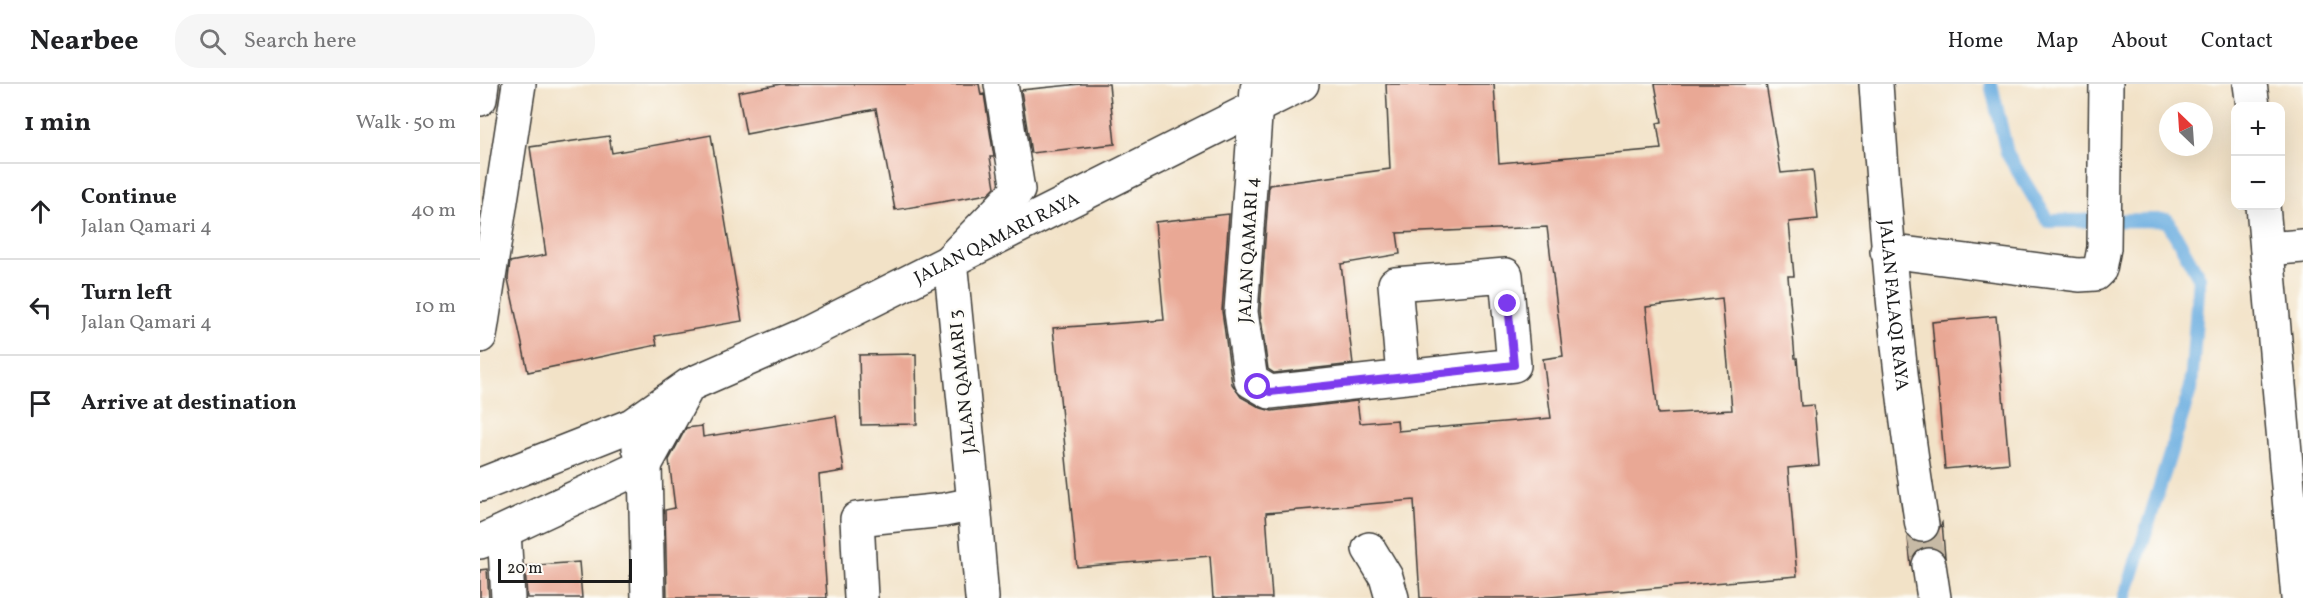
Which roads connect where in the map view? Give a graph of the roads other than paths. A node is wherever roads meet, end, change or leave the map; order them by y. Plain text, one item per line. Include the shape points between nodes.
1 (482, 84) edge
2 (519, 84) edge
3 (1001, 84) edge
4 (1302, 84) edge
5 (1876, 84) edge
6 (2106, 84) edge
7 (2250, 84) edge
8 (1257, 95) edge
9 (480, 99) edge
10 (2252, 102) edge
11 (2263, 210) edge
12 (2303, 246) edge
13 (2267, 249) junction
14 (1887, 251) junction
15 (950, 260) junction
16 (480, 336) edge
17 (1403, 376) dead end
18 (689, 385) junction
19 (632, 425) junction
20 (645, 465) junction
21 (480, 486) edge
22 (974, 504) junction
23 (1922, 525) tunnel mouth
24 (492, 537) edge
25 (1369, 549) dead end
26 (2298, 553) edge
27 (1929, 565) tunnel mouth
28 (508, 598) edge
29 (648, 598) edge
30 (861, 598) edge
31 (982, 598) edge
32 (1392, 598) edge
33 (1934, 598) edge
34 (2298, 598) edge

1 - 9 street
2 - 16 street
3 - 15 street via 1018,190
4 - 8 street, JALAN QAMARI RAYA
5 - 14 street, JALAN FALAQI RAYA
6 - 14 street via 2103,248 2100,269 2095,274
7 - 10 street
8 - 15 street, JALAN QAMARI RAYA via 1131,172
8 - 17 street, JALAN QAMARI 4 via 1241,312 1251,381 1270,392
11 - 13 street
12 - 13 street
13 - 26 street
14 - 23 street, JALAN FALAQI RAYA
15 - 18 street, JALAN QAMARI RAYA via 803,335
15 - 22 street, JALAN QAMARI 3
18 - 19 street, JALAN QAMARI RAYA
18 - 20 street
19 - 20 street
19 - 21 street, JALAN QAMARI RAYA
20 - 24 street
20 - 29 street
22 - 30 street via 857,519
22 - 31 street, JALAN QAMARI 3
24 - 28 street
25 - 32 street via 1386,577
26 - 34 street
27 - 33 street

